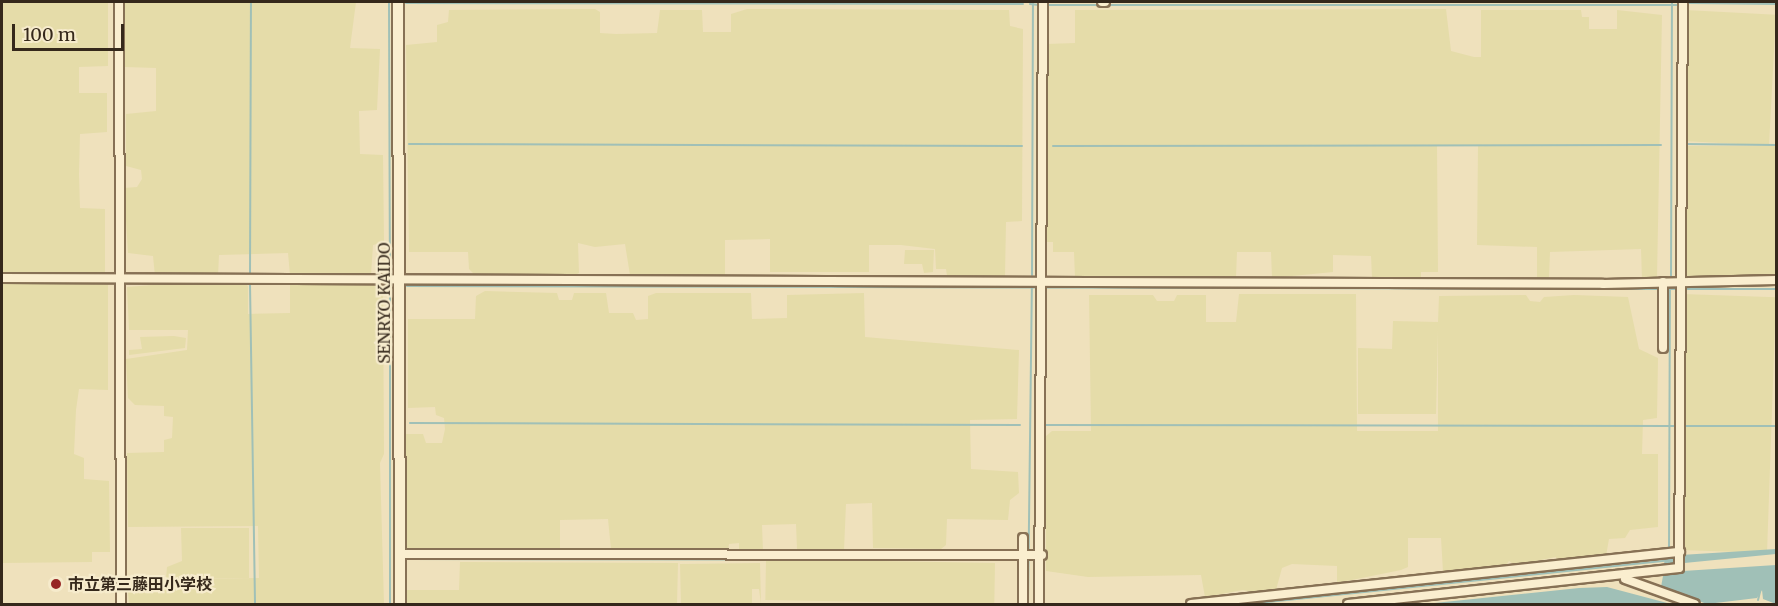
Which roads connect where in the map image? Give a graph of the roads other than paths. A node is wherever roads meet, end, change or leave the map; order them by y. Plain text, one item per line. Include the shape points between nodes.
1 (119, 2) edge
2 (398, 2) edge
3 (1683, 2) edge
4 (1043, 4) edge
5 (2, 278) edge
6 (118, 279) junction
7 (393, 279) junction
8 (1776, 280) edge
9 (1043, 285) junction
10 (1664, 285) junction
11 (1680, 285) junction
12 (1663, 348) dead end
13 (1023, 538) dead end
14 (400, 554) junction
15 (1676, 555) junction
16 (1029, 557) junction
17 (1621, 577) junction
18 (122, 604) edge
19 (400, 604) edge
20 (1023, 604) edge
21 (1039, 604) edge
22 (1191, 604) edge
23 (1348, 604) edge
24 (1695, 604) edge

1 - 6 street
2 - 7 street, SENRYO KAIDO
3 - 11 street
4 - 9 street
5 - 6 street
6 - 7 street
6 - 18 street
7 - 9 street
7 - 14 street, SENRYO KAIDO
8 - 11 street
9 - 10 street
9 - 16 street
10 - 11 street
10 - 12 street
11 - 15 street
13 - 16 street
14 - 16 street
14 - 19 street, SENRYO KAIDO
15 - 17 street via 1675,571
15 - 22 street
16 - 20 street
16 - 21 street
17 - 23 street
17 - 24 street

